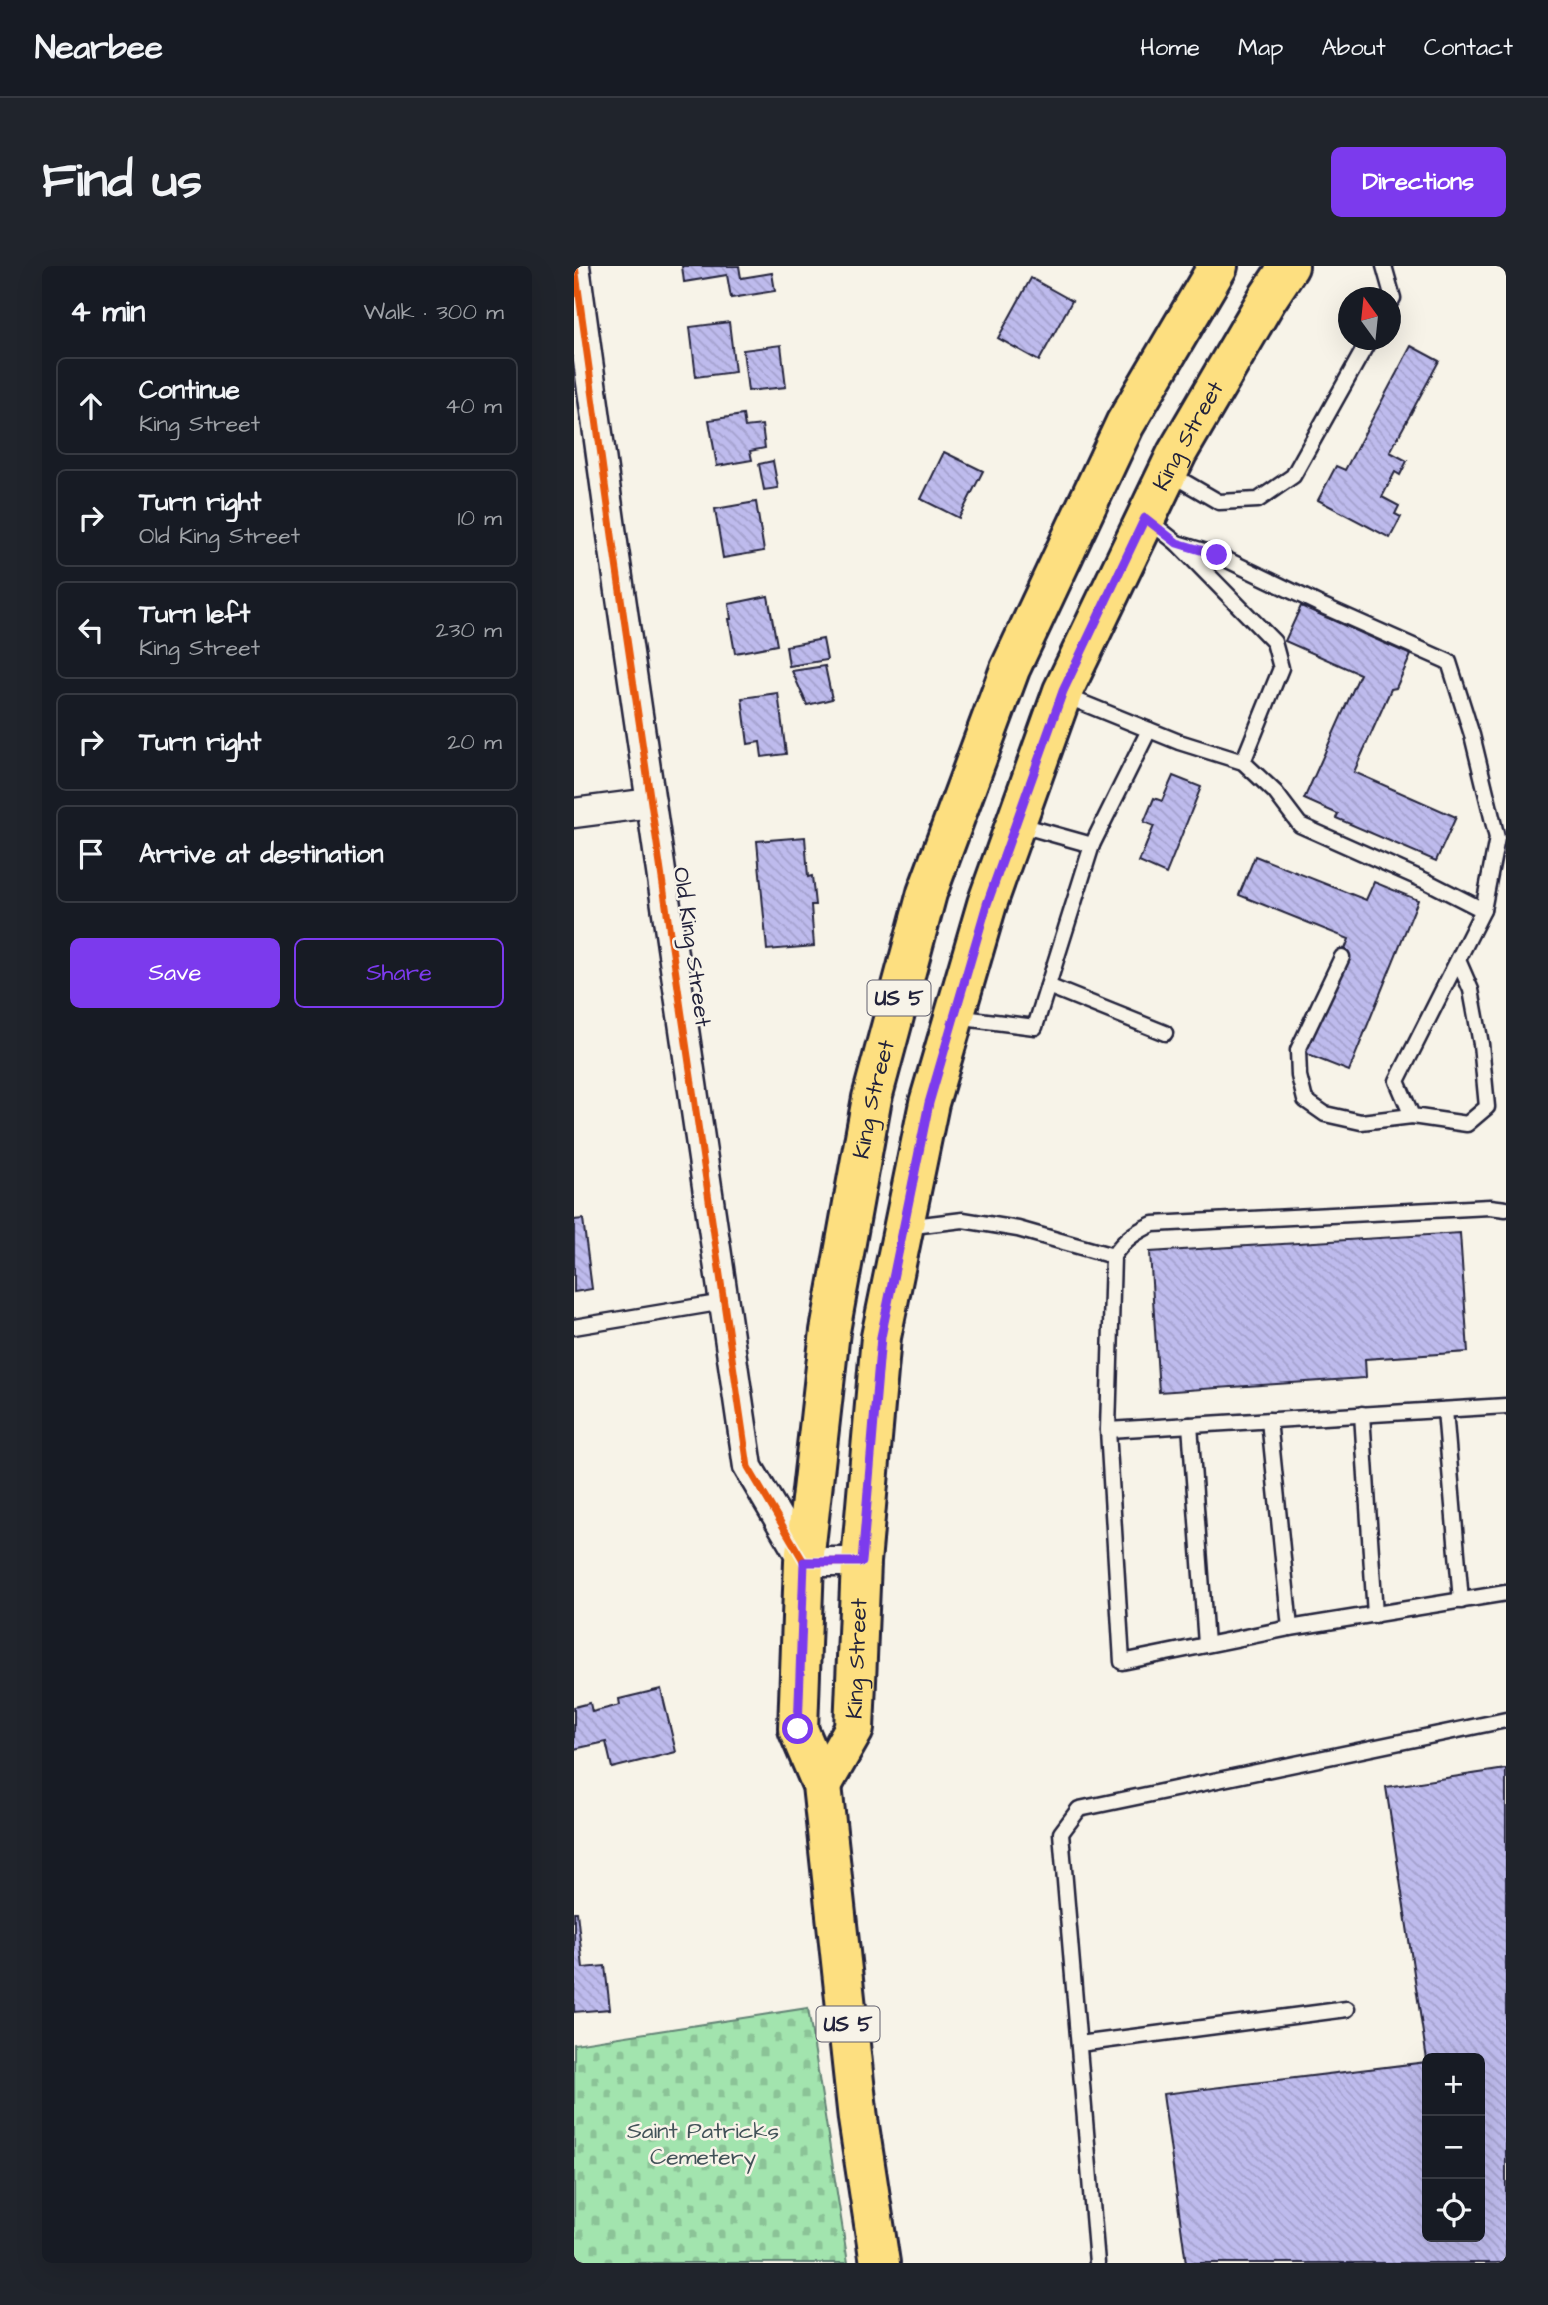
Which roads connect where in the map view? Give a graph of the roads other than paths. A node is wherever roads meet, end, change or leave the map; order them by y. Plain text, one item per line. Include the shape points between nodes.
1 (575, 266) edge
2 (1218, 266) edge
3 (1289, 266) edge
4 (1384, 266) edge
5 (1390, 287) edge
6 (1267, 299) junction
7 (1363, 350) edge
8 (1167, 472) junction
9 (1145, 518) junction
10 (1177, 543) junction
11 (1062, 695) junction
12 (1149, 730) junction
13 (1243, 762) junction
14 (651, 803) junction
15 (574, 813) edge
16 (1016, 823) junction
17 (1092, 845) junction
18 (1483, 910) junction
19 (1342, 957) dead end
20 (1458, 960) junction
21 (1048, 986) junction
22 (954, 1017) junction
23 (1165, 1033) dead end
24 (1412, 1115) junction
25 (1506, 1209) edge
26 (904, 1227) junction
27 (1113, 1256) junction
28 (724, 1302) junction
29 (574, 1327) edge
30 (1506, 1406) edge
31 (1445, 1410) junction
32 (1362, 1415) junction
33 (1269, 1420) junction
34 (1190, 1425) junction
35 (1108, 1430) junction
36 (804, 1562) junction
37 (862, 1562) junction
38 (1506, 1593) edge
39 (1461, 1601) junction
40 (1375, 1615) junction
41 (1290, 1628) junction
42 (1206, 1644) junction
43 (1506, 1720) edge
44 (822, 1785) junction
45 (1347, 2009) dead end
46 (1079, 2044) junction
47 (880, 2263) edge
48 (1097, 2263) edge

1 - 14 street, Old King Street
2 - 6 main road
2 - 36 main road, King Street / US 5 via 1125,424 1010,669 927,892 867,1125 830,1331
3 - 6 main road, King Street / US 5
4 - 5 lane
6 - 8 main road, King Street / US 5
7 - 8 lane via 1293,476 1258,500 1219,502
8 - 9 main road, King Street / US 5
9 - 10 lane
9 - 11 main road, King Street / US 5
10 - 13 lane via 1274,642 1281,668
10 - 18 lane via 1217,555 1450,662 1497,838
11 - 12 lane
11 - 16 main road, King Street / US 5
12 - 13 lane
12 - 17 lane
13 - 18 lane via 1275,792 1300,825
14 - 15 street
14 - 28 street, Old King Street
16 - 17 lane
16 - 22 main road, King Street / US 5
17 - 21 lane
18 - 20 lane
19 - 24 lane via 1298,1050 1305,1100 1325,1114 1361,1122
20 - 24 lane via 1397,1081
20 - 24 lane via 1471,990 1487,1107 1467,1124
21 - 22 lane via 1035,1027
21 - 23 lane
22 - 26 main road, King Street / US 5 via 929,1103
25 - 27 lane via 1153,1224 1135,1232
26 - 27 lane via 963,1220 1018,1229
26 - 37 main road, King Street / US 5 via 881,1337
27 - 35 lane
28 - 29 lane
28 - 36 street, Old King Street via 748,1466
30 - 31 lane
31 - 32 lane
31 - 39 lane
32 - 33 lane
32 - 40 lane
33 - 34 lane
33 - 41 lane
34 - 35 lane
34 - 42 lane
35 - 42 lane via 1122,1662
36 - 37 street
36 - 44 main road, King Street / US 5 via 798,1729
37 - 44 main road, King Street / US 5 via 854,1729
38 - 39 lane
39 - 40 lane
40 - 41 lane
41 - 42 lane
43 - 46 lane via 1079,1809 1061,1833
44 - 47 main road, King Street / US 5 via 858,2119
45 - 46 lane
46 - 48 lane

